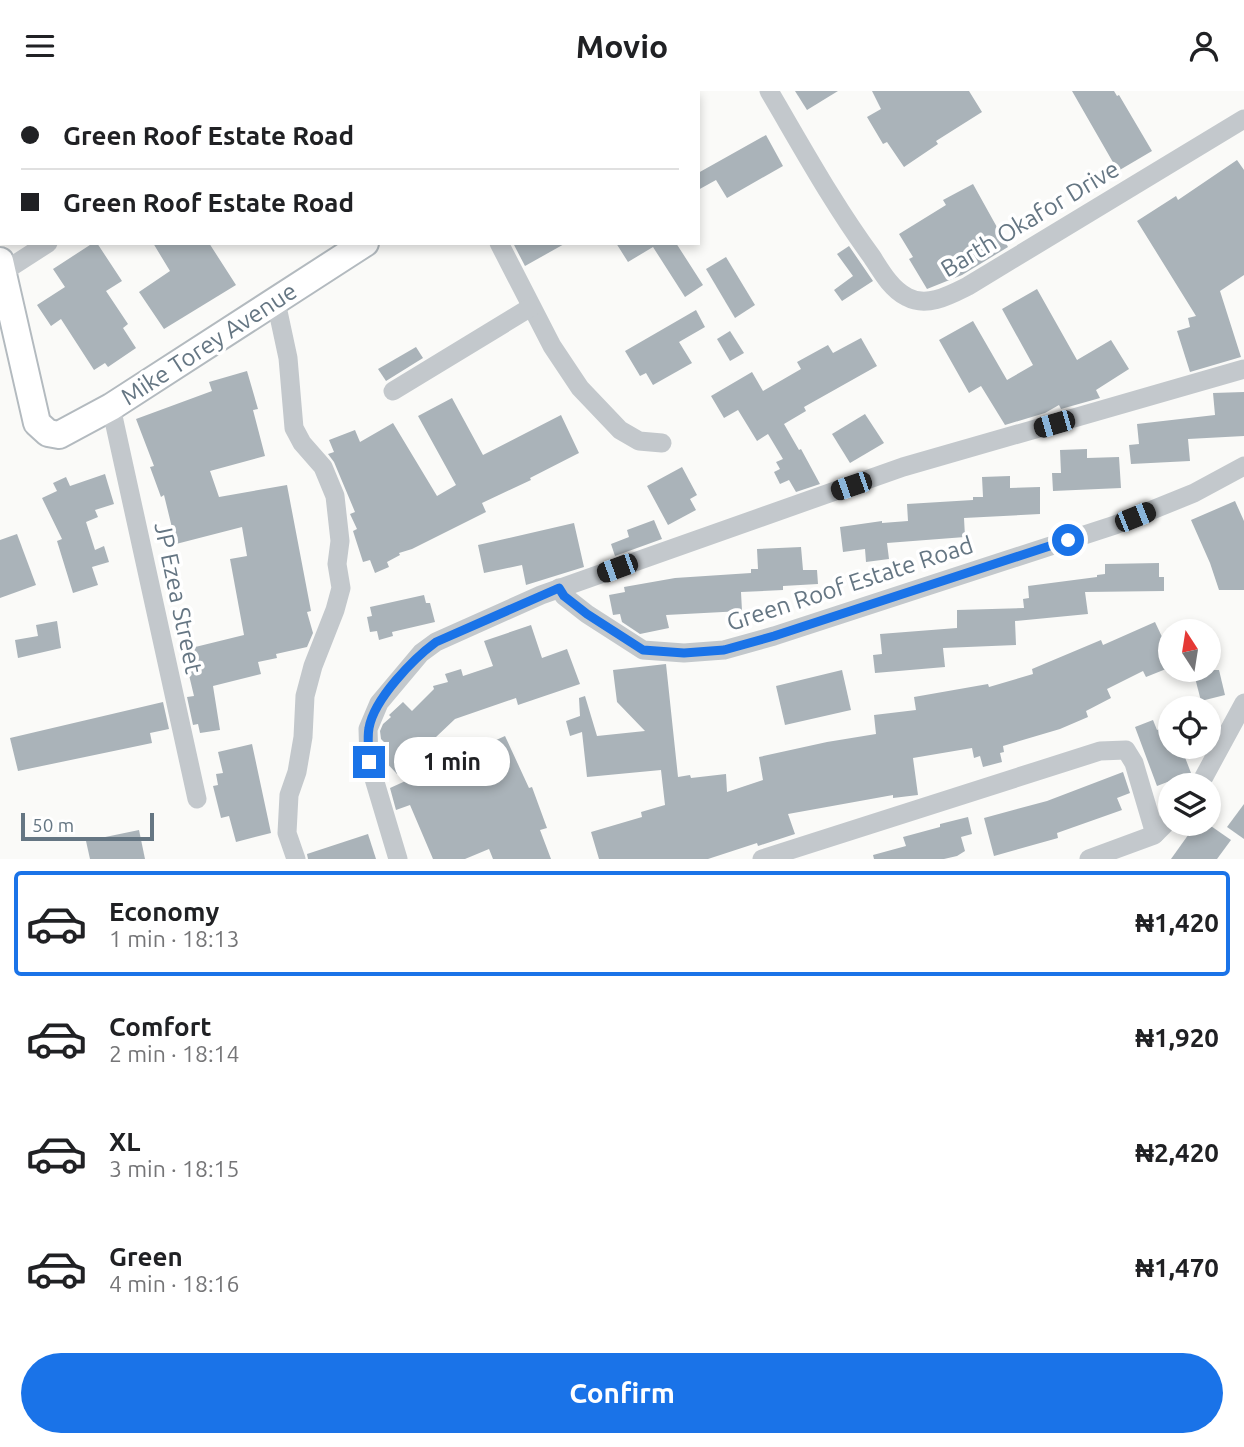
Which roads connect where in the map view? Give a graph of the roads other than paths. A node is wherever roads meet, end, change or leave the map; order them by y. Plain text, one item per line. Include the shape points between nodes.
1 (769, 91) edge
2 (1244, 119) edge
3 (44, 245) edge
4 (362, 245) edge
5 (500, 245) edge
6 (1, 267) edge
7 (276, 302) junction
8 (531, 307) junction
9 (1244, 369) edge
10 (393, 391) dead end
11 (111, 407) junction
12 (662, 443) dead end
13 (1244, 466) edge
14 (559, 588) junction
15 (1244, 703) edge
16 (1206, 773) edge
17 (197, 799) dead end
18 (1158, 831) edge
19 (1154, 835) junction
20 (806, 852) edge
21 (296, 859) edge
22 (398, 859) edge
23 (762, 859) edge
24 (1089, 859) edge

1 - 2 street, Barth Okafor Drive via 839,212 880,269 902,294 924,301 942,299 968,286
3 - 6 street
4 - 7 main road, Mike Torey Avenue
5 - 8 street
6 - 11 main road, Mike Torey Avenue via 37,423 48,433 59,435
7 - 11 main road, Mike Torey Avenue
7 - 21 street via 288,358 294,428 323,467 335,496 340,541 341,587 305,696 303,737 289,795 287,833
8 - 10 street
8 - 12 street via 580,388 620,429 639,441
9 - 14 street via 903,467
11 - 17 street, JP Ezea Street
13 - 14 street, Green Roof Estate Road via 1194,493 1115,524 724,650 643,650 587,614
14 - 22 street via 436,642 379,703 369,729 369,762
15 - 16 street
18 - 19 street
19 - 20 street via 1134,763 1125,750 1113,750
19 - 24 street
20 - 23 street

